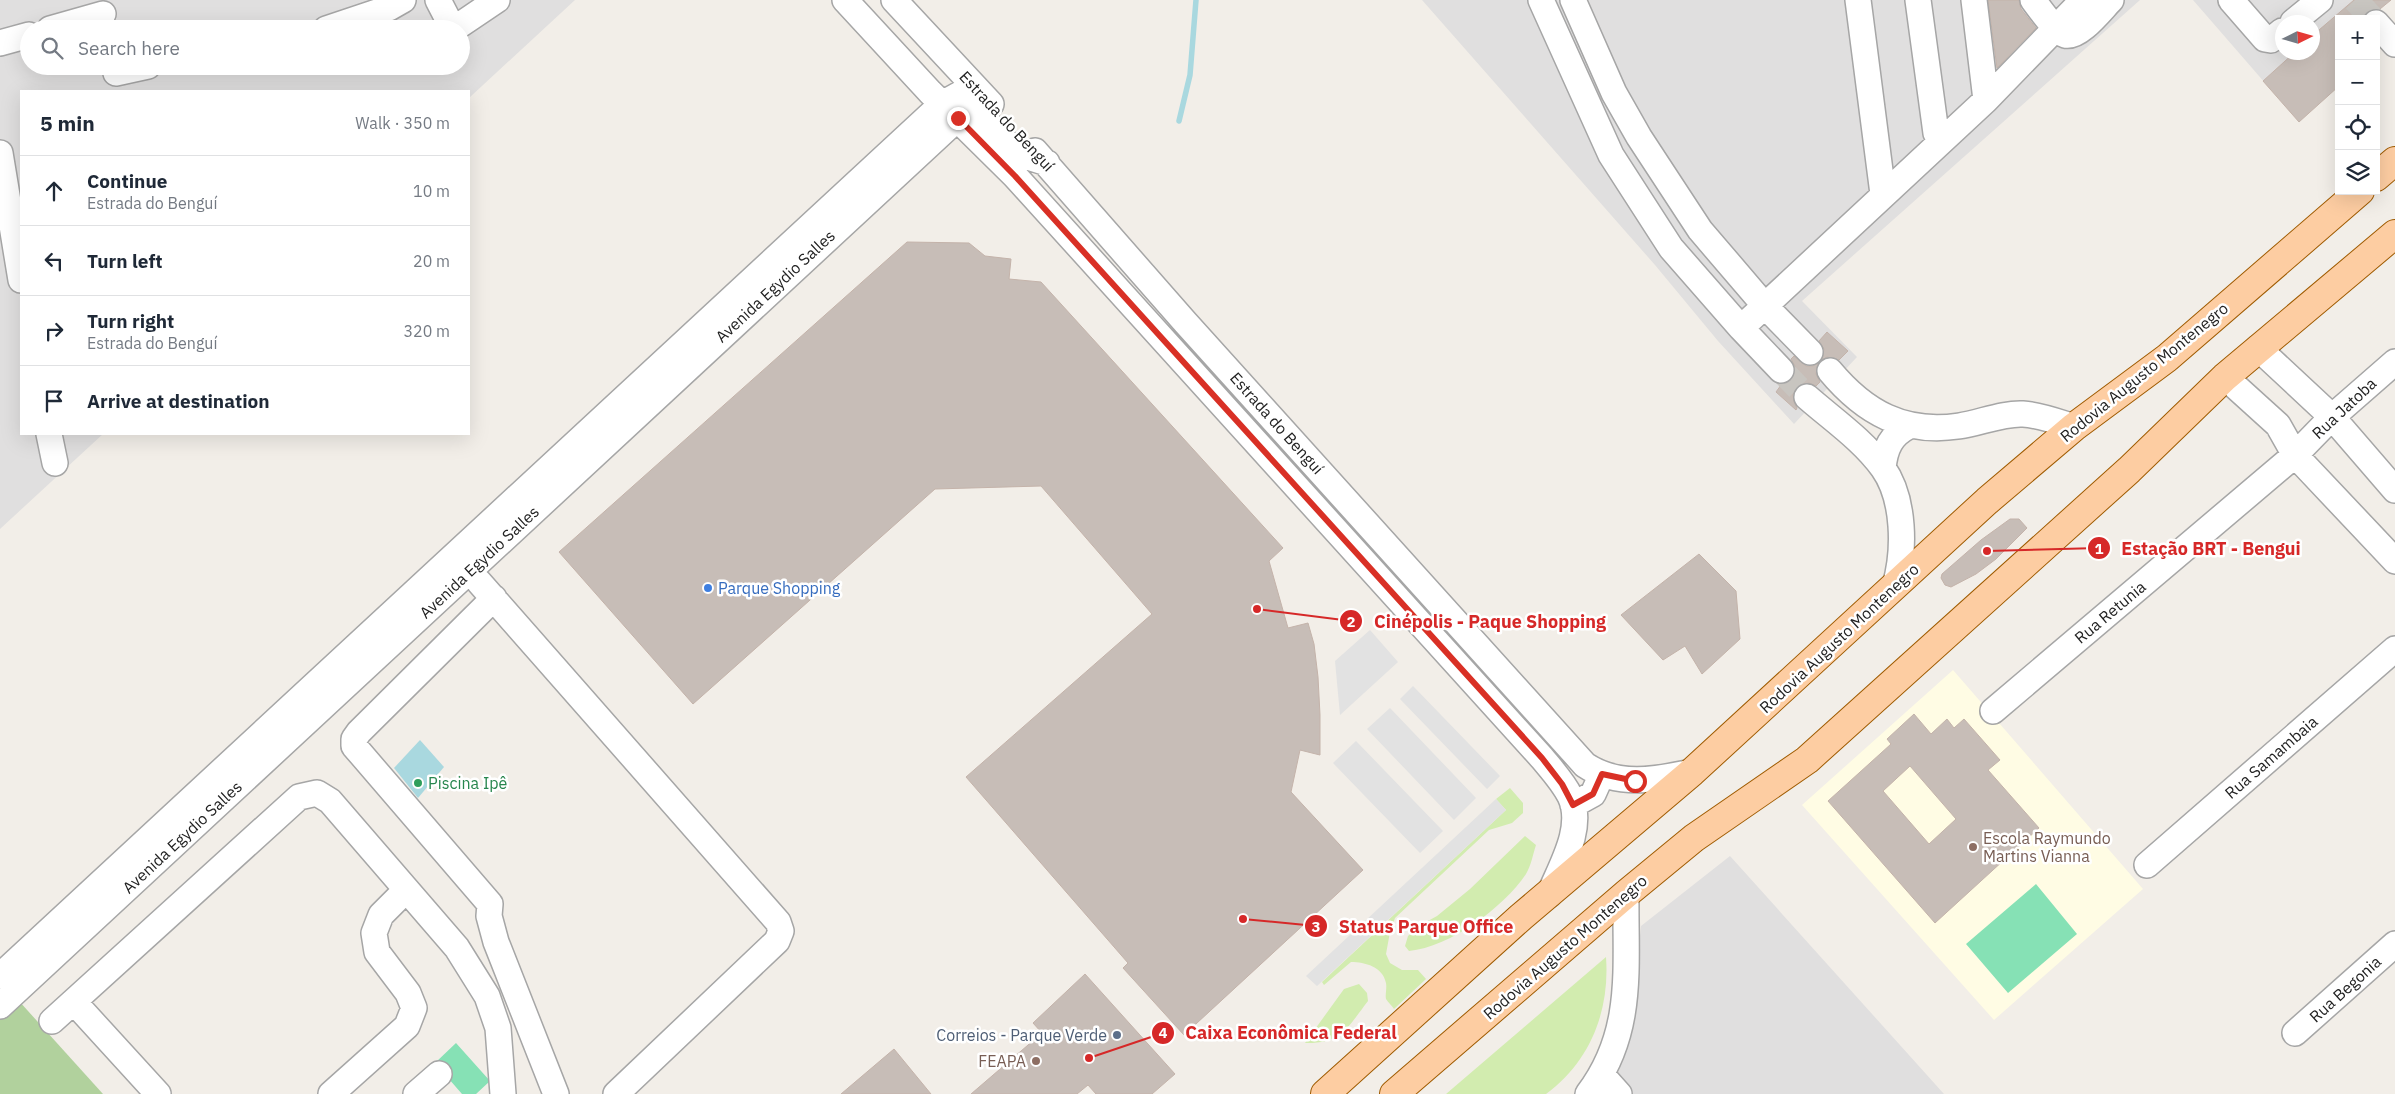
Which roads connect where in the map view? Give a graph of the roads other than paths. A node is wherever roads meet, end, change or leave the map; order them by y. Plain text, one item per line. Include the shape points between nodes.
1 (403, 0) edge
2 (438, 0) edge
3 (497, 0) edge
4 (845, 0) edge
5 (894, 0) edge
6 (1541, 0) edge
7 (1573, 0) edge
8 (1858, 0) edge
9 (1918, 0) edge
10 (1974, 0) edge
11 (2033, 0) edge
12 (2083, 0) edge
13 (2111, 0) edge
14 (2231, 0) edge
15 (103, 14) edge
16 (82, 20) edge
17 (353, 20) edge
18 (449, 20) edge
19 (467, 20) edge
20 (2380, 27) edge
21 (2057, 28) junction
22 (20, 37) edge
23 (2275, 37) edge
24 (0, 43) edge
25 (2395, 44) edge
26 (1614, 93) junction
27 (1986, 100) junction
28 (1590, 109) junction
29 (950, 111) junction
30 (1639, 137) junction
31 (1940, 142) junction
32 (0, 153) edge
33 (1611, 155) junction
34 (2395, 160) edge
35 (1047, 163) junction
36 (2380, 173) edge
37 (1883, 194) junction
38 (2355, 195) edge
39 (2395, 234) edge
40 (20, 274) edge
41 (1765, 306) junction
42 (1185, 322) junction
43 (1741, 328) junction
44 (1166, 341) junction
45 (2258, 348) junction
46 (1810, 352) dead end
47 (2395, 362) edge
48 (1781, 370) tunnel mouth
49 (1830, 371) dead end
50 (2225, 377) junction
51 (1850, 392) junction
52 (1807, 397) tunnel mouth
53 (1826, 415) junction
54 (2332, 417) junction
55 (1909, 426) junction
56 (2074, 428) junction
57 (49, 435) edge
58 (2295, 455) junction
59 (55, 462) dead end
60 (1883, 468) junction
61 (2395, 490) edge
62 (2395, 561) edge
63 (1895, 586) junction
64 (2395, 649) edge
65 (1993, 711) dead end
66 (1692, 772) junction
67 (1602, 774) junction
68 (1573, 805) junction
69 (2147, 865) dead end
70 (406, 890) junction
71 (1626, 894) junction
72 (1549, 895) junction
73 (2395, 944) edge
74 (0, 976) edge
75 (74, 1002) junction
76 (0, 1006) edge
77 (52, 1020) dead end
78 (2295, 1033) dead end
79 (439, 1074) dead end
80 (1595, 1085) edge
81 (158, 1094) edge
82 (331, 1094) edge
83 (416, 1094) edge
84 (503, 1094) edge
85 (556, 1094) edge
86 (616, 1094) edge
87 (1325, 1094) edge
88 (1394, 1094) edge
89 (1619, 1094) edge

1 - 17 street
2 - 18 street
3 - 19 street
4 - 29 street, Estrada do Benguí
5 - 35 street, Estrada do Benguí
6 - 28 street
7 - 26 street
8 - 37 street
9 - 31 street via 1936,133
10 - 27 street
11 - 21 street
12 - 21 street
13 - 21 street via 2089,24 2072,35
14 - 23 street via 2265,39
15 - 16 street
20 - 25 street
21 - 27 street
22 - 24 street
26 - 28 street
26 - 30 street
27 - 31 street
28 - 33 street
29 - 35 street via 960,94 1009,145 1025,156
29 - 44 street, Estrada do Benguí via 1015,176
29 - 74 street, Avenida Egydio Salles
29 - 76 street, Avenida Egydio Salles
30 - 33 street
30 - 41 street via 1700,230
31 - 37 street
32 - 40 street
33 - 43 street via 1672,248
34 - 36 main road
35 - 42 street, Estrada do Benguí
37 - 41 street
38 - 56 main road, Rodovia Augusto Montenegro via 2167,358
39 - 45 main road, Rodovia Augusto Montenegro
41 - 43 street
41 - 46 street
42 - 44 street
42 - 67 street, Estrada do Benguí via 1585,765
43 - 48 street
44 - 68 street, Estrada do Benguí via 1542,758
45 - 50 main road, Rodovia Augusto Montenegro
45 - 54 street
47 - 54 street, Rua Jatoba
49 - 51 street
50 - 58 street via 2278,425
50 - 71 main road, Rodovia Augusto Montenegro via 2129,470 1807,760 1694,838
51 - 53 street
51 - 55 street via 1884,418
52 - 53 street
53 - 60 street
54 - 58 street, Rua Jatoba
54 - 61 street
55 - 56 street via 1958,426 2021,414 2051,419
55 - 60 street via 1891,440 1884,452
56 - 63 main road, Rodovia Augusto Montenegro
57 - 59 street
58 - 62 street
58 - 65 street, Rua Retunia
60 - 63 street via 1898,507 1903,541
63 - 66 main road, Rodovia Augusto Montenegro
64 - 69 street, Rua Samambaia
66 - 67 street, Estrada do Benguí via 1635,781
66 - 72 main road, Rodovia Augusto Montenegro
67 - 68 street via 1593,794
68 - 72 street, Estrada do Benguí via 1571,839
70 - 75 street via 330,801 317,793 299,797
70 - 82 street via 381,915 374,933 376,952 408,993 414,1008 406,1026
70 - 84 street via 457,948 487,996 498,1028
71 - 80 street via 1624,1005 1617,1042
71 - 88 main road, Rodovia Augusto Montenegro
72 - 87 main road, Rodovia Augusto Montenegro
73 - 78 street, Rua Begonia
75 - 77 street
75 - 81 street
79 - 83 street
80 - 89 street
85 - 86 street via 496,942 489,916 490,904 354,746 359,732 486,590 778,922 781,931 777,941

